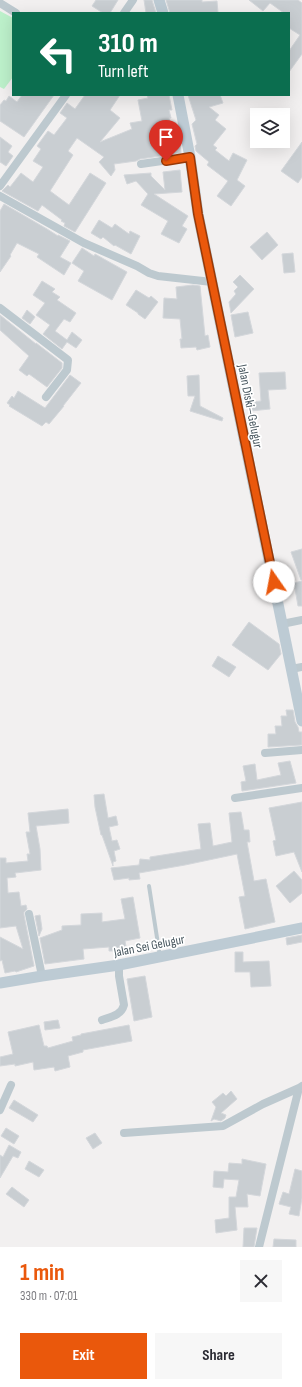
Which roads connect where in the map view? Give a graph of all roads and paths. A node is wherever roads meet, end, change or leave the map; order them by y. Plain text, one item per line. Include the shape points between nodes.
1 (133, 0) edge
2 (160, 0) edge
3 (0, 3) edge
4 (14, 12) edge
5 (125, 12) edge
6 (163, 12) edge
7 (65, 96) edge
8 (178, 96) edge
9 (190, 157) junction
10 (141, 164) dead end
11 (0, 186) edge
12 (0, 196) edge
13 (212, 282) junction
14 (0, 308) edge
15 (46, 397) dead end
16 (302, 620) edge
17 (282, 624) junction
18 (296, 668) edge
19 (302, 721) edge
20 (302, 750) edge
21 (265, 753) dead end
22 (302, 788) edge
23 (235, 798) dead end
24 (149, 886) dead end
25 (29, 914) dead end
26 (302, 928) edge
27 (160, 957) junction
28 (118, 965) junction
29 (42, 976) junction
30 (0, 983) edge
31 (102, 1020) dead end
32 (12, 1085) dead end
33 (300, 1087) edge
34 (0, 1110) edge
35 (124, 1133) dead end
36 (259, 1247) edge

1 - 5 street
2 - 6 main road
3 - 4 street
7 - 11 street
8 - 9 main road, Jalan Diski–Gelugur
9 - 10 street
9 - 13 main road, Jalan Diski–Gelugur via 198,214
12 - 13 street via 84,243 149,273
13 - 17 main road, Jalan Diski–Gelugur
14 - 15 street via 68,360 67,370
16 - 17 street
17 - 18 main road, Jalan Diski–Gelugur
18 - 19 main road, Jalan Diski–Gelugur
20 - 21 street
22 - 23 street
24 - 27 lane
25 - 29 street
26 - 27 main road, Jalan Sei Gelugur
27 - 28 main road, Jalan Sei Gelugur
28 - 29 main road, Jalan Sei Gelugur
28 - 31 street via 124,1006 116,1015
29 - 30 main road, Jalan Sei Gelugur
32 - 34 street
33 - 35 street via 223,1126
33 - 36 street

